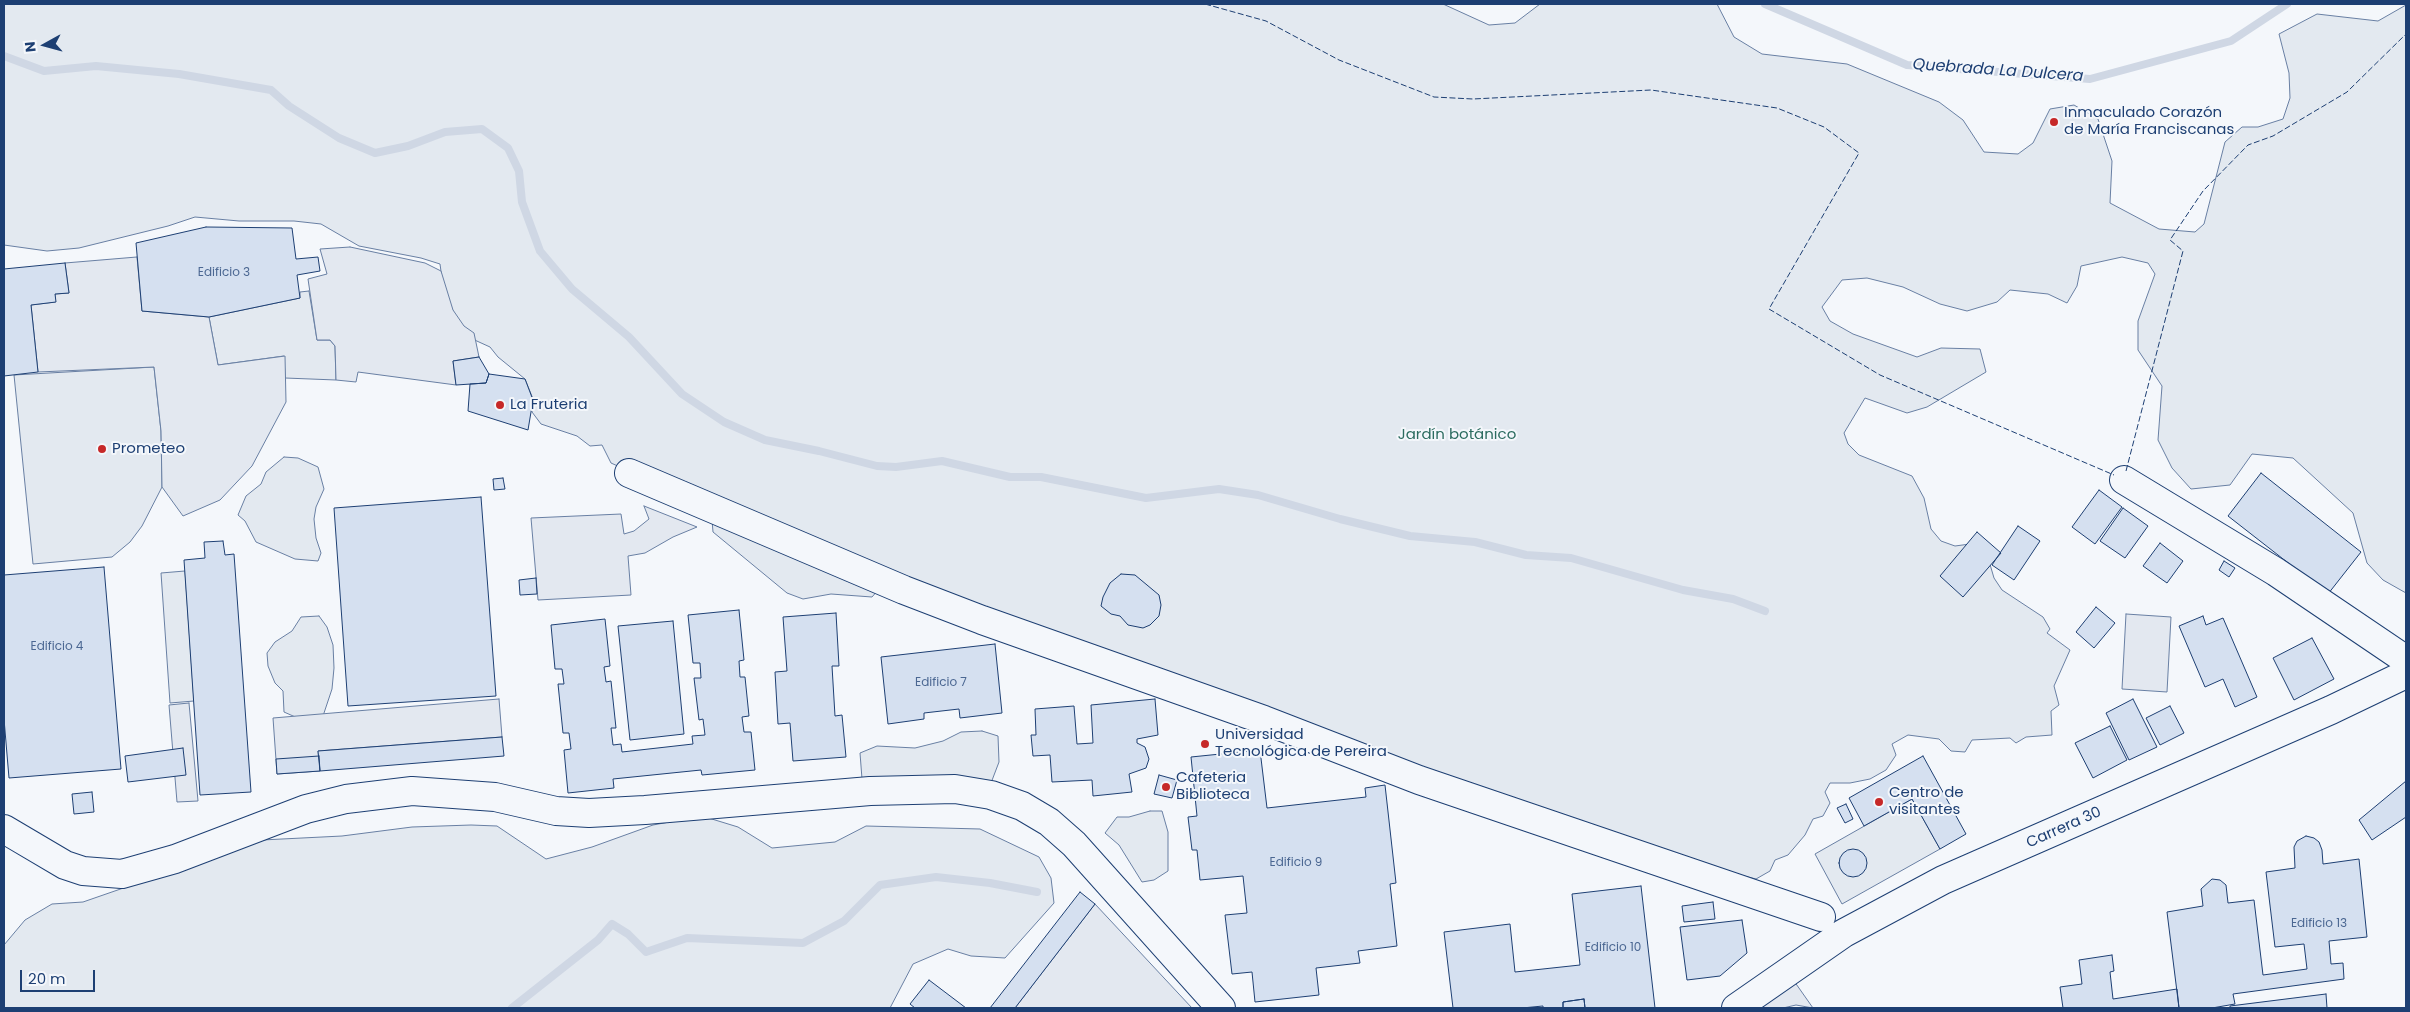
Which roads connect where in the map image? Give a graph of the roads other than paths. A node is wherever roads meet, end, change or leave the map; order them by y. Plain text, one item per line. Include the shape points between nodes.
1 (629, 473) dead end
2 (2124, 480) dead end
3 (2406, 660) edge
4 (2406, 674) edge
5 (4, 829) edge
6 (1821, 917) dead end
7 (1221, 1008) edge
8 (1736, 1008) edge

1 - 6 street via 982,620 1264,720 1419,780
2 - 3 street via 2276,572
4 - 8 street, Carrera 30 via 1943,880 1844,933
5 - 7 street via 65,865 83,871 122,874 174,859 306,809 346,799 412,791 495,797 556,811 589,813 870,791 964,790 1014,803 1049,822 1086,856

